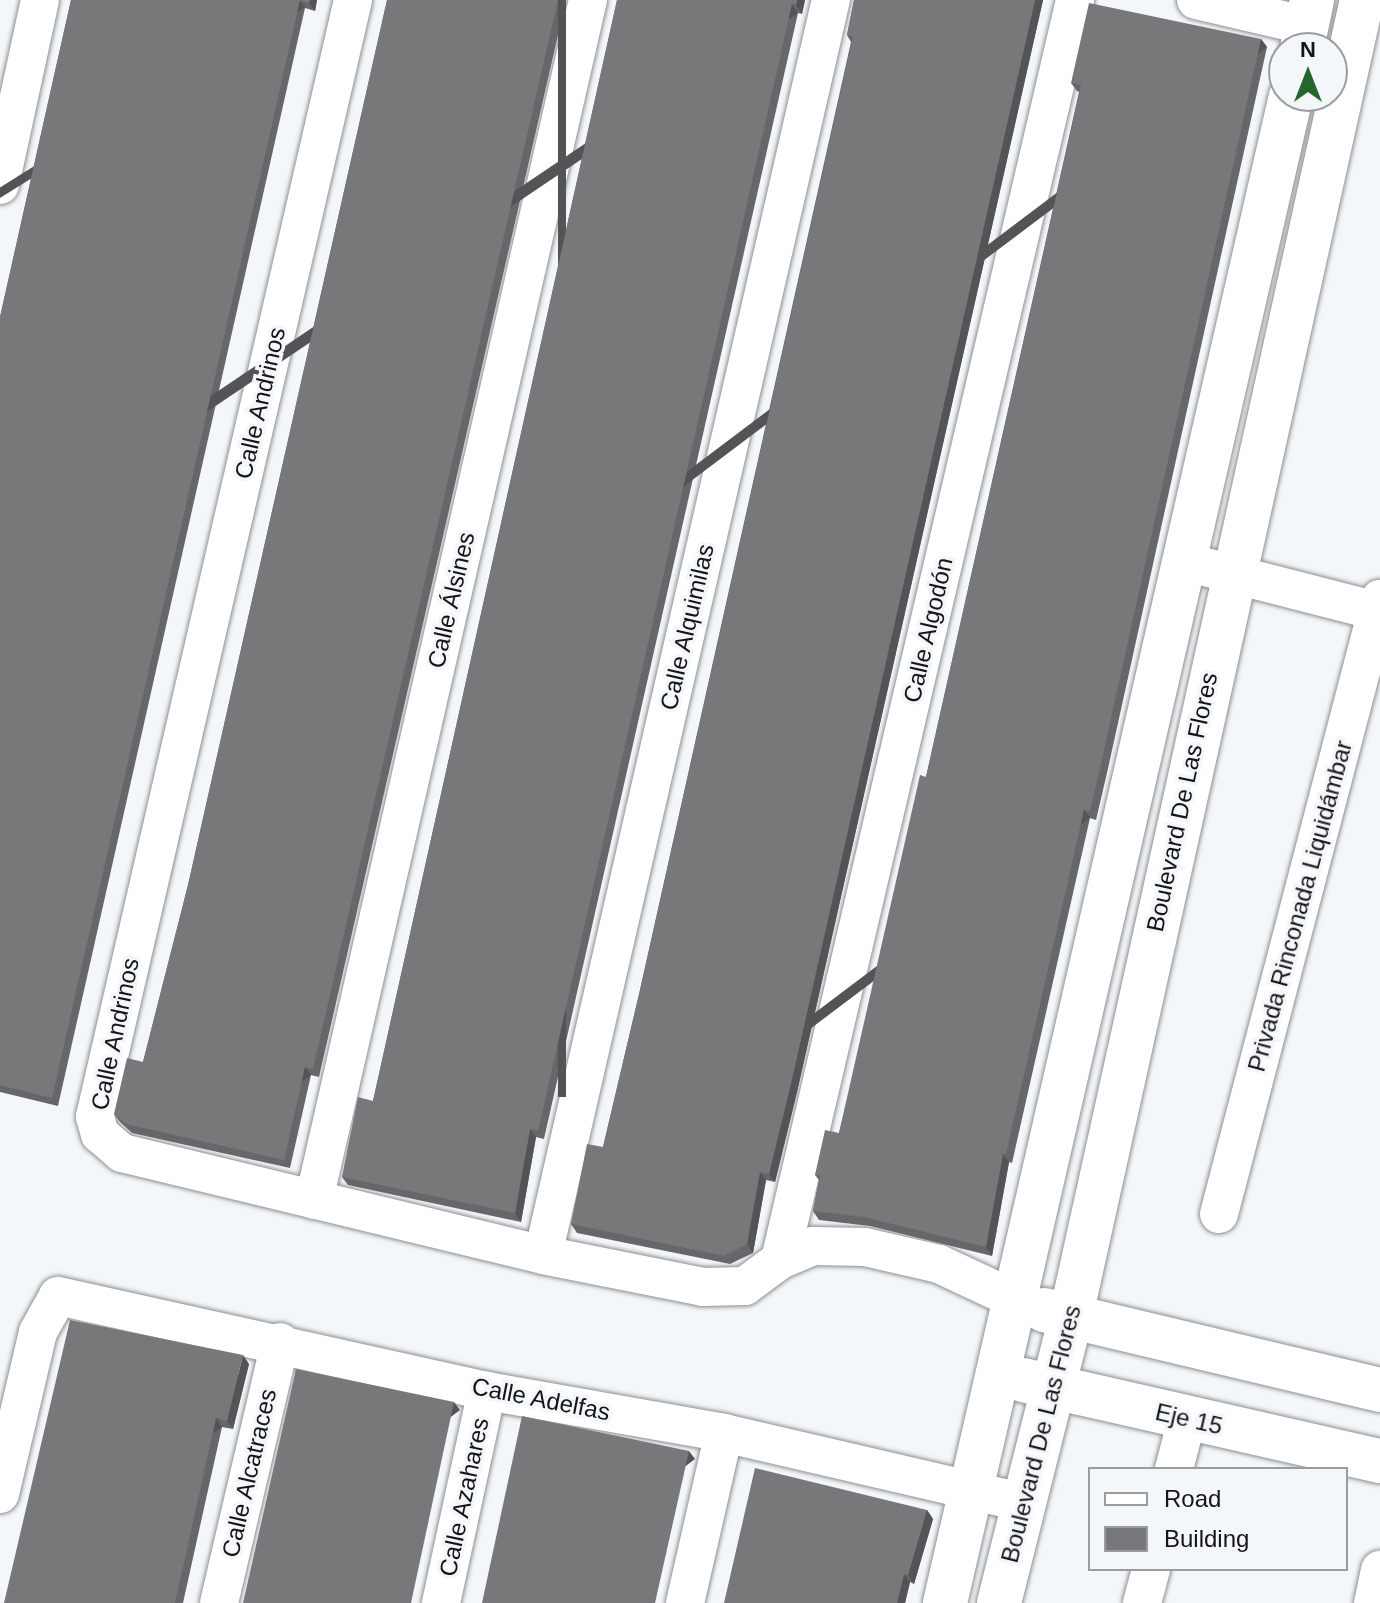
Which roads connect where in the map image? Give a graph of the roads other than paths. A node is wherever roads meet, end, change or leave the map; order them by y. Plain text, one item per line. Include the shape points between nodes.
1 (40, 0) edge
2 (353, 0) edge
3 (588, 0) edge
4 (831, 0) edge
5 (1075, 0) edge
6 (1196, 0) edge
7 (1362, 0) edge
8 (1307, 25) edge
9 (1287, 112) edge
10 (0, 185) edge
11 (1182, 561) junction
12 (1231, 573) junction
13 (1379, 607) edge
14 (314, 1200) junction
15 (1219, 1214) dead end
16 (543, 1255) junction
17 (780, 1260) junction
18 (1016, 1300) junction
19 (1070, 1320) junction
20 (280, 1342) junction
21 (998, 1375) junction
22 (1052, 1387) junction
23 (1380, 1390) edge
24 (487, 1391) junction
25 (1187, 1419) junction
26 (724, 1433) junction
27 (1380, 1461) edge
28 (1175, 1467) edge
29 (971, 1489) junction
30 (0, 1494) edge
31 (1024, 1503) junction
32 (1380, 1570) edge
33 (1150, 1571) edge
34 (219, 1603) edge
35 (441, 1603) edge
36 (685, 1603) edge
37 (945, 1603) edge
38 (999, 1603) edge
39 (1142, 1603) edge
40 (1373, 1603) edge

1 - 10 street
2 - 14 street, Calle Andrinos via 95,1117 100,1134 122,1153
3 - 14 street, Calle Álsines
4 - 16 street, Calle Alquimilas
5 - 17 street, Calle Algodón
6 - 8 street
7 - 12 street, Boulevard De Las Flores
9 - 11 street
11 - 12 street
11 - 18 street
12 - 13 street
12 - 19 street, Boulevard De Las Flores
13 - 15 street, Privada Rinconada Liquidámbar
14 - 16 street, Calle Andrinos
16 - 17 street, Calle Andrinos via 703,1287 745,1286
17 - 18 street, Calle Andrinos via 813,1246 865,1247 939,1264
18 - 19 street
18 - 21 street
19 - 22 street, Boulevard De Las Flores
19 - 23 street
20 - 24 street, Calle Adelfas
20 - 30 street, Calle Adelfas via 58,1296 38,1332
20 - 34 street, Calle Alcatraces
21 - 22 street, Eje 15
21 - 29 street
22 - 25 street, Eje 15
22 - 31 street, Boulevard De Las Flores
24 - 26 street, Calle Adelfas
24 - 35 street, Calle Azahares
25 - 27 street, Eje 15
25 - 28 street
26 - 29 street, Calle Adelfas
26 - 36 street
29 - 31 street, Calle Adelfas
29 - 37 street
31 - 38 street, Boulevard De Las Flores
32 - 40 street
33 - 39 street

